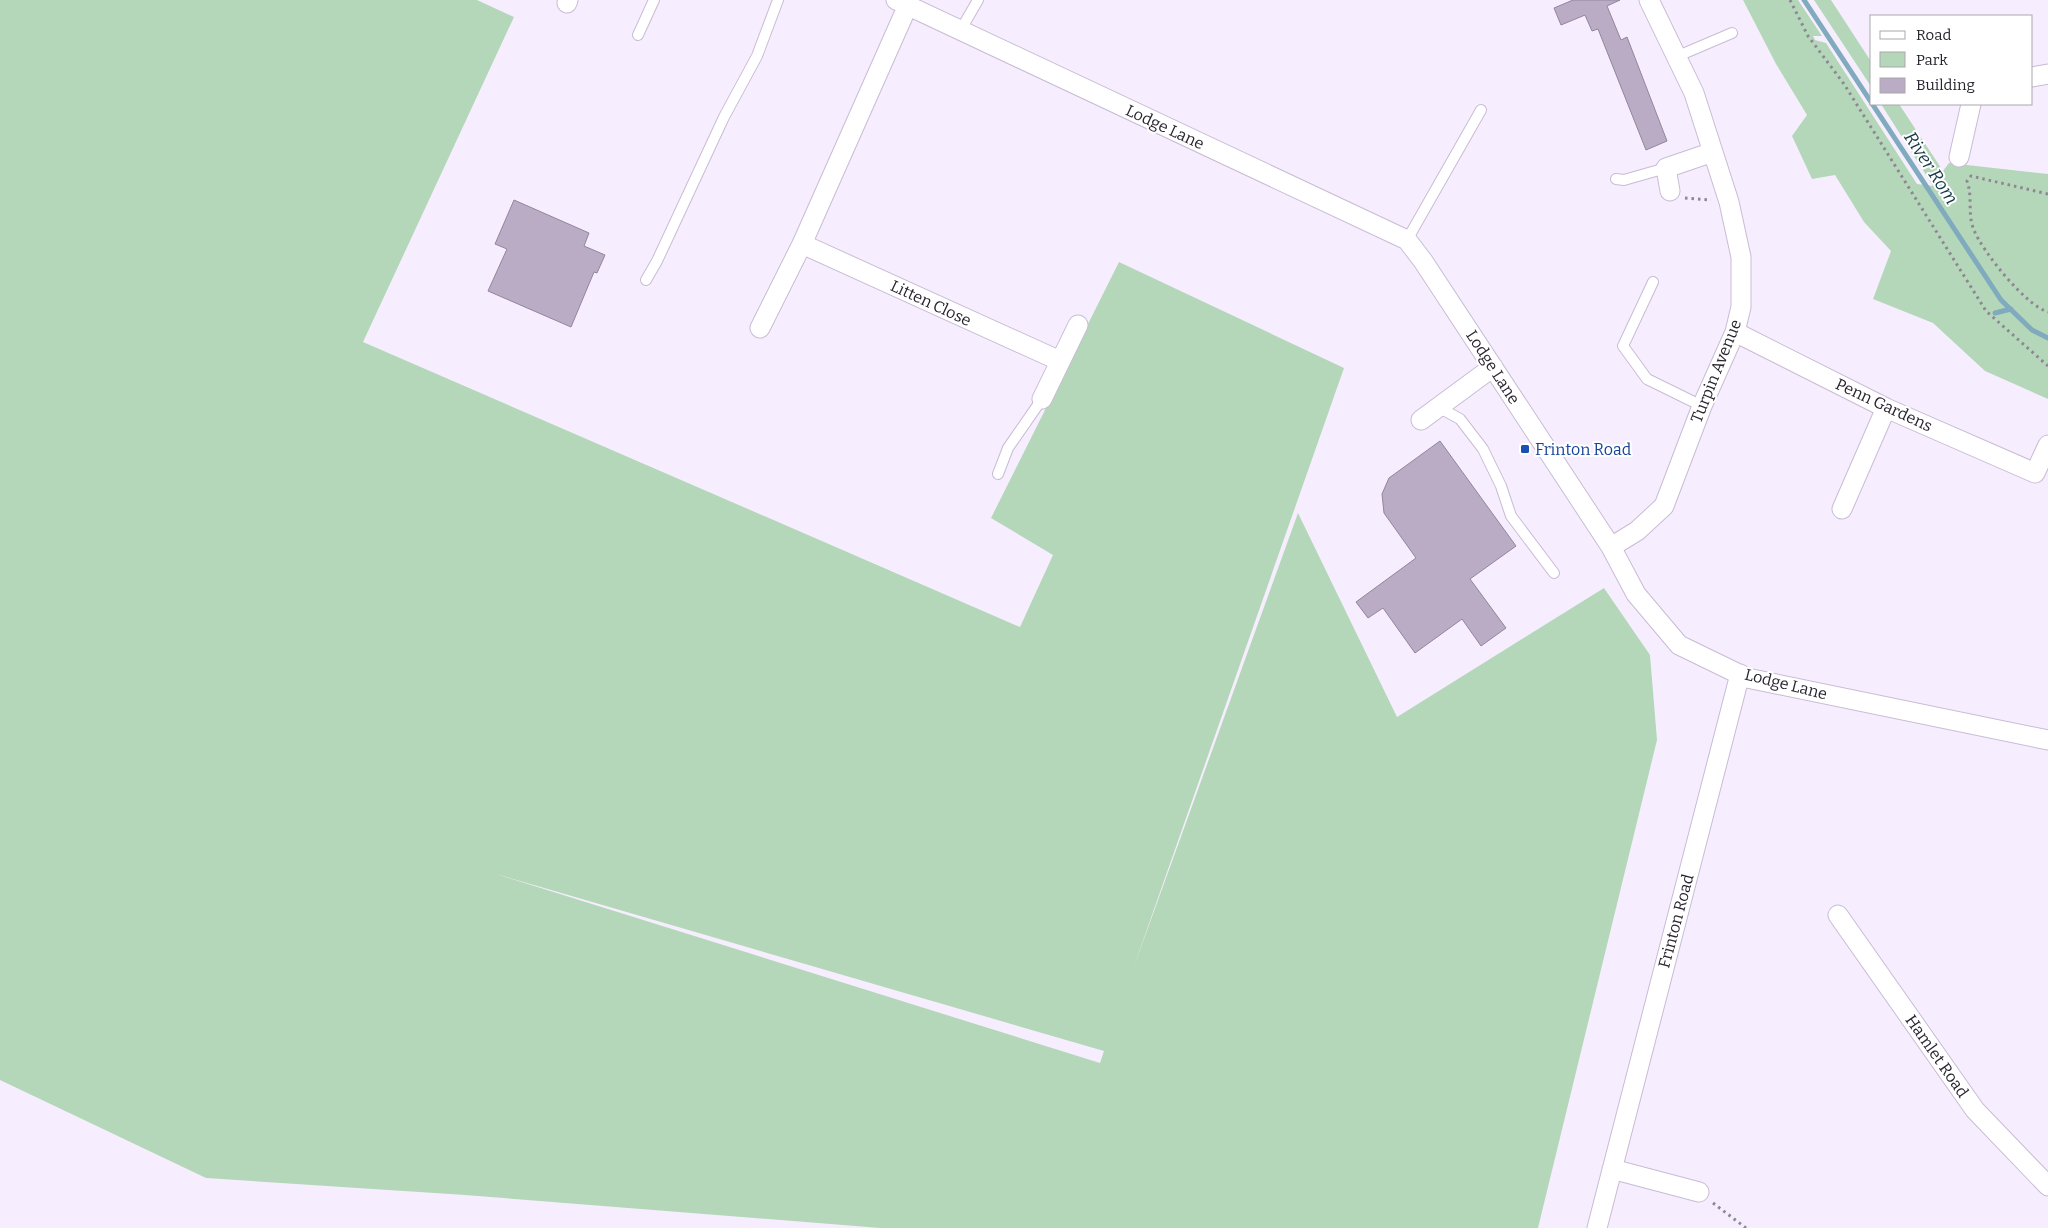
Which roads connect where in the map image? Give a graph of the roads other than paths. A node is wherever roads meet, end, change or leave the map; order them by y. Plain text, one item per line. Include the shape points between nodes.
1 (654, 0) edge
2 (778, 0) edge
3 (978, 0) edge
4 (1649, 0) edge
5 (902, 3) edge
6 (960, 31) junction
7 (1732, 33) dead end
8 (638, 35) dead end
9 (1678, 56) junction
10 (2048, 74) edge
11 (2033, 77) edge
12 (1971, 105) edge
13 (1481, 110) dead end
14 (1713, 152) junction
15 (1959, 157) dead end
16 (1666, 168) junction
17 (1616, 179) dead end
18 (1676, 194) road end
19 (1407, 240) junction
20 (802, 244) junction
21 (646, 280) dead end
22 (1653, 282) dead end
23 (1078, 325) dead end
24 (760, 328) dead end
25 (1735, 332) junction
26 (1060, 361) junction
27 (1492, 367) junction
28 (1042, 399) joint
29 (1702, 406) junction
30 (1438, 407) junction
31 (1886, 408) junction
32 (1421, 420) dead end
33 (2048, 445) edge
34 (998, 474) dead end
35 (1842, 509) dead end
36 (1610, 547) junction
37 (1554, 572) dead end
38 (1740, 674) junction
39 (2048, 740) edge
40 (1838, 914) dead end
41 (1612, 1169) junction
42 (2048, 1186) edge
43 (1699, 1192) road end
44 (1597, 1228) edge

1 - 8 lane
2 - 21 lane via 757,56
3 - 6 lane
4 - 9 street, Turpin Avenue
5 - 6 street, Lodge Lane
5 - 20 street
6 - 19 street, Lodge Lane
7 - 9 lane
9 - 14 street, Turpin Avenue
10 - 11 street
12 - 15 street
13 - 19 lane
14 - 16 street
14 - 25 street, Turpin Avenue via 1729,202 1740,256 1741,307
16 - 17 lane via 1624,180
16 - 18 street
19 - 27 street, Lodge Lane
20 - 24 street
20 - 26 street, Litten Close
22 - 29 lane via 1624,346 1647,379
23 - 26 street
25 - 29 street, Turpin Avenue
25 - 31 street, Penn Gardens
26 - 28 street
27 - 30 street
27 - 36 street, Lodge Lane
28 - 34 lane via 1008,448
29 - 36 street, Turpin Avenue via 1664,506 1637,531
30 - 32 street
30 - 37 lane via 1460,419 1483,449 1512,516
31 - 33 street, Penn Gardens via 2035,473
31 - 35 street
36 - 38 street, Lodge Lane via 1636,594 1679,645
38 - 39 street, Lodge Lane
38 - 41 street, Frinton Road
40 - 42 street, Hamlet Road via 1975,1110
41 - 43 street
41 - 44 street, Frinton Road

